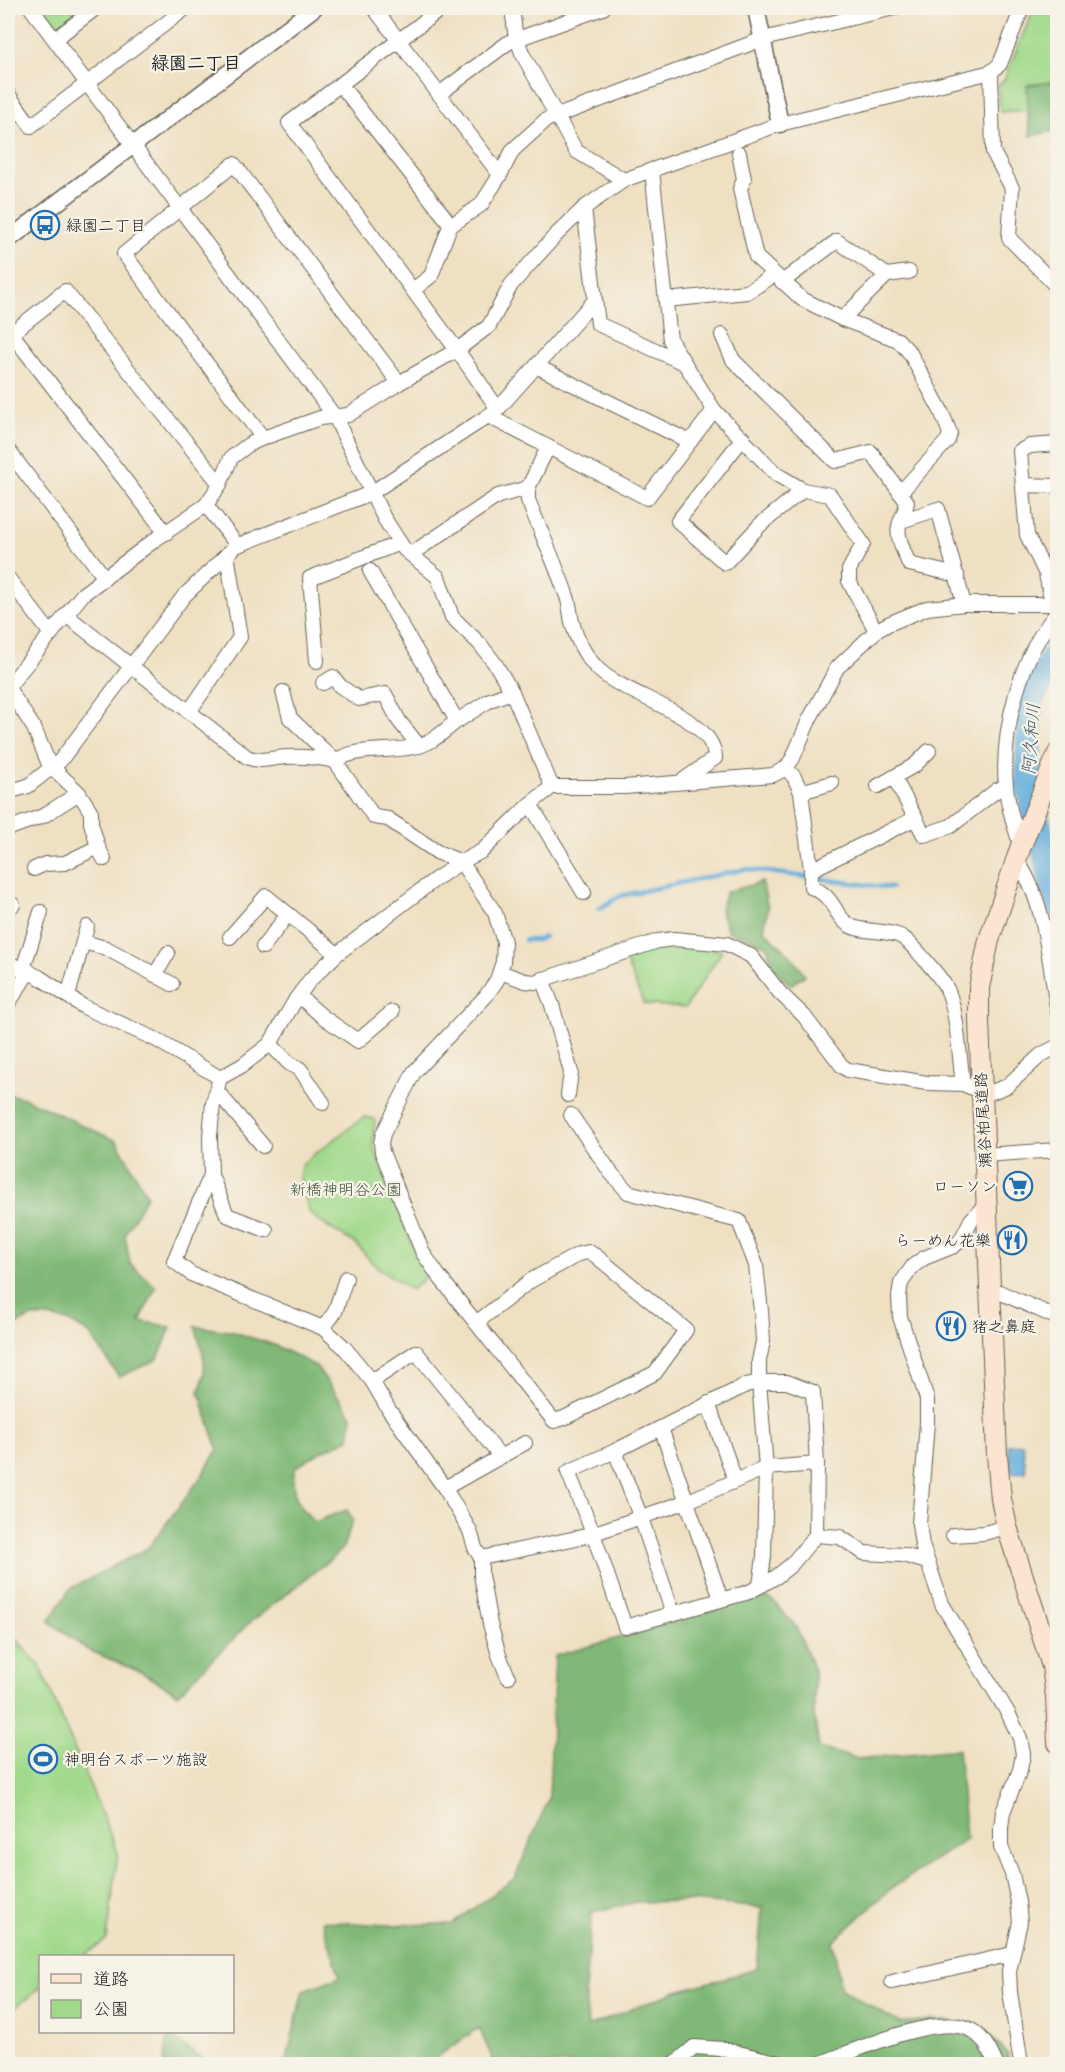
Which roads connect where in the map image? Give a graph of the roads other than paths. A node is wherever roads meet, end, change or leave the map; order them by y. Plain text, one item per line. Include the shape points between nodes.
1 (31, 8) edge
2 (96, 8) edge
3 (186, 8) edge
4 (314, 8) edge
5 (374, 8) edge
6 (442, 8) edge
7 (512, 8) edge
8 (603, 8) edge
9 (756, 8) edge
10 (894, 8) edge
11 (1022, 8) edge
12 (171, 12) edge
13 (517, 38) junction
14 (55, 39) junction
15 (763, 39) junction
16 (398, 40) junction
17 (992, 72) junction
18 (88, 83) junction
19 (340, 84) junction
20 (8, 94) edge
21 (439, 94) junction
22 (557, 116) junction
23 (780, 123) junction
24 (133, 144) junction
25 (737, 147) junction
26 (652, 170) junction
27 (500, 175) junction
28 (624, 180) junction
29 (584, 208) junction
30 (180, 209) junction
31 (451, 225) junction
32 (8, 240) edge
33 (909, 272) dead end
34 (887, 275) junction
35 (778, 278) junction
36 (1058, 288) edge
37 (413, 290) junction
38 (666, 300) junction
39 (594, 301) junction
40 (843, 319) junction
41 (9, 332) edge
42 (722, 335) dead end
43 (458, 350) junction
44 (686, 363) junction
45 (536, 366) junction
46 (399, 383) junction
47 (714, 410) junction
48 (493, 413) junction
49 (335, 417) junction
50 (263, 438) junction
51 (743, 438) junction
52 (690, 442) junction
53 (1058, 444) edge
54 (548, 447) junction
55 (8, 450) edge
56 (220, 484) junction
57 (1023, 485) junction
58 (1058, 486) edge
59 (528, 488) junction
60 (802, 490) junction
61 (371, 493) junction
62 (900, 493) junction
63 (206, 505) junction
64 (901, 521) junction
65 (166, 533) junction
66 (400, 543) junction
67 (232, 550) junction
68 (411, 554) junction
69 (370, 571) dead end
70 (957, 575) junction
71 (8, 578) edge
72 (105, 578) junction
73 (964, 604) junction
74 (1056, 606) edge
75 (66, 615) junction
76 (876, 631) junction
77 (51, 634) junction
78 (317, 661) dead end
79 (131, 666) junction
80 (323, 683) dead end
81 (8, 688) edge
82 (283, 692) dead end
83 (512, 692) junction
84 (189, 712) junction
85 (457, 721) junction
86 (419, 746) junction
87 (929, 751) dead end
88 (1058, 753) edge
89 (335, 761) junction
90 (786, 768) junction
91 (52, 769) junction
92 (894, 777) junction
93 (680, 782) junction
94 (832, 783) dead end
95 (878, 786) dead end
96 (552, 787) junction
97 (1006, 787) junction
98 (8, 792) edge
99 (801, 792) junction
100 (79, 793) junction
101 (530, 804) junction
102 (916, 818) junction
103 (10, 828) dead end
104 (1021, 847) junction
105 (461, 862) junction
106 (34, 869) dead end
107 (811, 870) junction
108 (584, 894) dead end
109 (41, 912) dead end
110 (288, 915) junction
111 (87, 927) dead end
112 (230, 937) dead end
113 (83, 942) junction
114 (263, 947) dead end
115 (168, 953) dead end
116 (337, 954) junction
117 (8, 963) edge
118 (26, 970) junction
119 (500, 972) junction
120 (155, 975) junction
121 (542, 980) junction
122 (172, 984) dead end
123 (68, 996) junction
124 (299, 996) junction
125 (8, 1004) edge
126 (392, 1012) dead end
127 (1058, 1012) edge
128 (270, 1044) junction
129 (1058, 1046) edge
130 (218, 1084) junction
131 (972, 1088) junction
132 (568, 1095) dead end
133 (323, 1103) dead end
134 (571, 1115) dead end
135 (263, 1146) dead end
136 (1058, 1150) edge
137 (984, 1155) junction
138 (211, 1175) junction
139 (986, 1204) junction
140 (266, 1230) dead end
141 (346, 1278) dead end
142 (990, 1288) junction
143 (1058, 1318) edge
144 (476, 1323) junction
145 (323, 1328) junction
146 (372, 1381) junction
147 (759, 1382) junction
148 (708, 1403) junction
149 (661, 1428) junction
150 (525, 1443) dead end
151 (615, 1451) junction
152 (500, 1456) junction
153 (817, 1464) junction
154 (766, 1468) junction
155 (735, 1480) junction
156 (445, 1488) junction
157 (688, 1501) junction
158 (641, 1518) junction
159 (1007, 1527) junction
160 (593, 1533) junction
161 (816, 1535) junction
162 (953, 1535) dead end
163 (481, 1558) junction
164 (927, 1562) junction
165 (760, 1586) junction
166 (721, 1599) junction
167 (673, 1614) junction
168 (508, 1677) dead end
169 (1058, 1743) edge
170 (1012, 1954) junction
171 (892, 1982) dead end
172 (674, 2064) edge
173 (784, 2064) edge
174 (819, 2064) edge
175 (996, 2064) edge
176 (1021, 2064) edge

1 - 14 street
2 - 14 street
3 - 12 street
4 - 24 street
5 - 16 street
6 - 16 street
7 - 13 street
8 - 13 street
9 - 15 street
10 - 15 street
11 - 17 street via 1000,64
12 - 18 street
13 - 21 street
13 - 22 street
14 - 18 street
15 - 22 street
15 - 23 street
16 - 19 street
16 - 21 street
17 - 23 street
17 - 36 street via 993,152 1012,188 1009,238
18 - 20 street via 31,126
18 - 24 street
19 - 31 street
19 - 37 street via 289,123
21 - 27 street
22 - 27 street via 546,120 513,150
22 - 28 street via 576,151
23 - 25 street
24 - 30 street
24 - 32 street
25 - 26 street
25 - 35 street via 744,179 740,189 756,257
26 - 28 street
26 - 38 street
27 - 31 street via 481,205
28 - 29 street
29 - 39 street
29 - 43 street via 511,285 489,326
30 - 46 street via 234,164
30 - 49 street
30 - 50 street via 124,254
31 - 37 street via 431,276
33 - 34 street
34 - 35 street via 837,241
34 - 40 street
35 - 38 street via 747,292
35 - 40 street via 802,299
37 - 43 street
38 - 44 street via 670,340
39 - 44 street via 598,324
39 - 45 street
40 - 62 street via 898,340 910,353 950,433
41 - 56 street via 65,291
41 - 65 street
42 - 62 street via 733,360 835,461 871,452
43 - 46 street
43 - 48 street
44 - 47 street
45 - 48 street
45 - 52 street
46 - 49 street via 348,416
47 - 51 street
47 - 52 street
48 - 54 street
48 - 61 street
49 - 50 street via 320,418
49 - 61 street
50 - 56 street via 231,458
51 - 60 street via 776,474
51 - 60 street via 678,521 724,563 760,525
52 - 54 street via 647,498
53 - 57 street via 1030,446 1020,451
54 - 59 street
55 - 72 street
56 - 63 street
57 - 58 street
57 - 74 street via 1027,535
59 - 68 street via 498,496
59 - 93 street via 528,500 567,597 576,638 585,653 596,668 614,681 684,717 702,732 715,751 715,758
60 - 76 street via 830,495 863,544 849,570 849,581
61 - 66 street
61 - 67 street
62 - 64 street via 907,502
63 - 65 street
63 - 67 street
64 - 70 street via 898,527 909,564
64 - 70 street via 938,509
65 - 72 street
66 - 68 street
66 - 78 street via 310,578
67 - 79 street via 184,596
67 - 84 street via 240,637
68 - 83 street via 438,577 452,617 480,644
69 - 85 street
70 - 73 street
71 - 77 street
72 - 75 street via 83,594
73 - 74 street
73 - 76 street via 927,608
74 - 97 street via 1026,666 1017,695 1005,757
75 - 77 street
75 - 79 street
76 - 90 street via 837,668
77 - 81 street
79 - 84 street
79 - 91 street
80 - 86 street via 333,677 359,699 385,694 399,721
81 - 91 street via 34,728
82 - 89 street via 290,718
83 - 85 street via 490,700
83 - 96 street
84 - 89 street via 254,760 315,756
85 - 86 street
86 - 89 street via 354,753
87 - 92 street
88 - 104 main road, 瀬谷柏尾道路
89 - 105 street via 374,817 388,819 437,852
90 - 93 street via 773,775
90 - 99 street
91 - 98 street via 28,786
91 - 100 street
92 - 95 street
92 - 102 street
93 - 96 street
94 - 99 street
96 - 101 street
97 - 102 street via 951,826 924,835
97 - 104 street
99 - 107 street
100 - 103 street via 43,816
100 - 106 street via 91,812 101,853
101 - 105 street via 482,851
101 - 108 street
102 - 107 street
104 - 127 street via 1043,928
104 - 131 main road, 瀬谷柏尾道路 via 989,940 979,988
105 - 116 street
105 - 119 street via 495,914 504,942
107 - 131 street via 811,886 831,900 850,926 901,937 937,973 952,1003
109 - 118 street
110 - 112 street via 266,897
110 - 114 street
110 - 116 street
111 - 113 street
113 - 120 street via 106,948
113 - 123 street
115 - 120 street
116 - 124 street
117 - 118 street
118 - 123 street
118 - 125 street
119 - 121 street via 525,981
119 - 144 street via 486,996 414,1072 381,1143 423,1253
120 - 122 street
121 - 131 street via 658,941 727,944 751,956 848,1070
121 - 132 street via 570,1072
123 - 130 street via 154,1039
124 - 126 street via 358,1041
124 - 128 street
128 - 130 street
128 - 133 street via 300,1069
129 - 131 street via 1041,1055 1007,1086 987,1094
130 - 135 street
130 - 138 street via 210,1136
131 - 137 main road, 瀬谷柏尾道路
134 - 147 street via 628,1192 739,1221 757,1276 763,1341
136 - 137 street
137 - 139 main road, 瀬谷柏尾道路
138 - 140 street via 227,1215
138 - 145 street via 174,1261 191,1274
139 - 142 main road, 瀬谷柏尾道路
139 - 164 street via 971,1220 961,1240 924,1258 901,1283 900,1317 927,1399 919,1524
141 - 145 street via 335,1312
142 - 143 street
142 - 159 main road, 瀬谷柏尾道路 via 996,1455
144 - 144 street via 554,1420 655,1373 686,1330 589,1252 530,1281
145 - 146 street
146 - 152 street via 416,1352
146 - 156 street
147 - 148 street
147 - 153 street via 787,1382 813,1392
147 - 154 street
148 - 149 street
148 - 155 street
149 - 151 street
149 - 157 street
150 - 152 street
151 - 158 street
151 - 160 street via 568,1472
152 - 156 street
153 - 154 street
153 - 161 street
154 - 155 street
154 - 165 street
155 - 157 street
156 - 163 street via 466,1522
157 - 158 street
157 - 166 street
158 - 160 street
158 - 167 street
159 - 162 street
159 - 169 main road, 瀬谷柏尾道路 via 1052,1666
160 - 163 street
160 - 167 street via 625,1627
161 - 164 street via 840,1537 864,1553 903,1555
161 - 165 street via 791,1565
163 - 168 street via 490,1624
164 - 170 street via 942,1604 1020,1738 1020,1770 1003,1812 1001,1828 1001,1847 1012,1874 1020,1922
165 - 166 street
166 - 167 street
170 - 171 street
170 - 176 street via 1010,1992
172 - 173 street via 694,2047 722,2049
174 - 175 street via 936,2025 965,2027 978,2035

